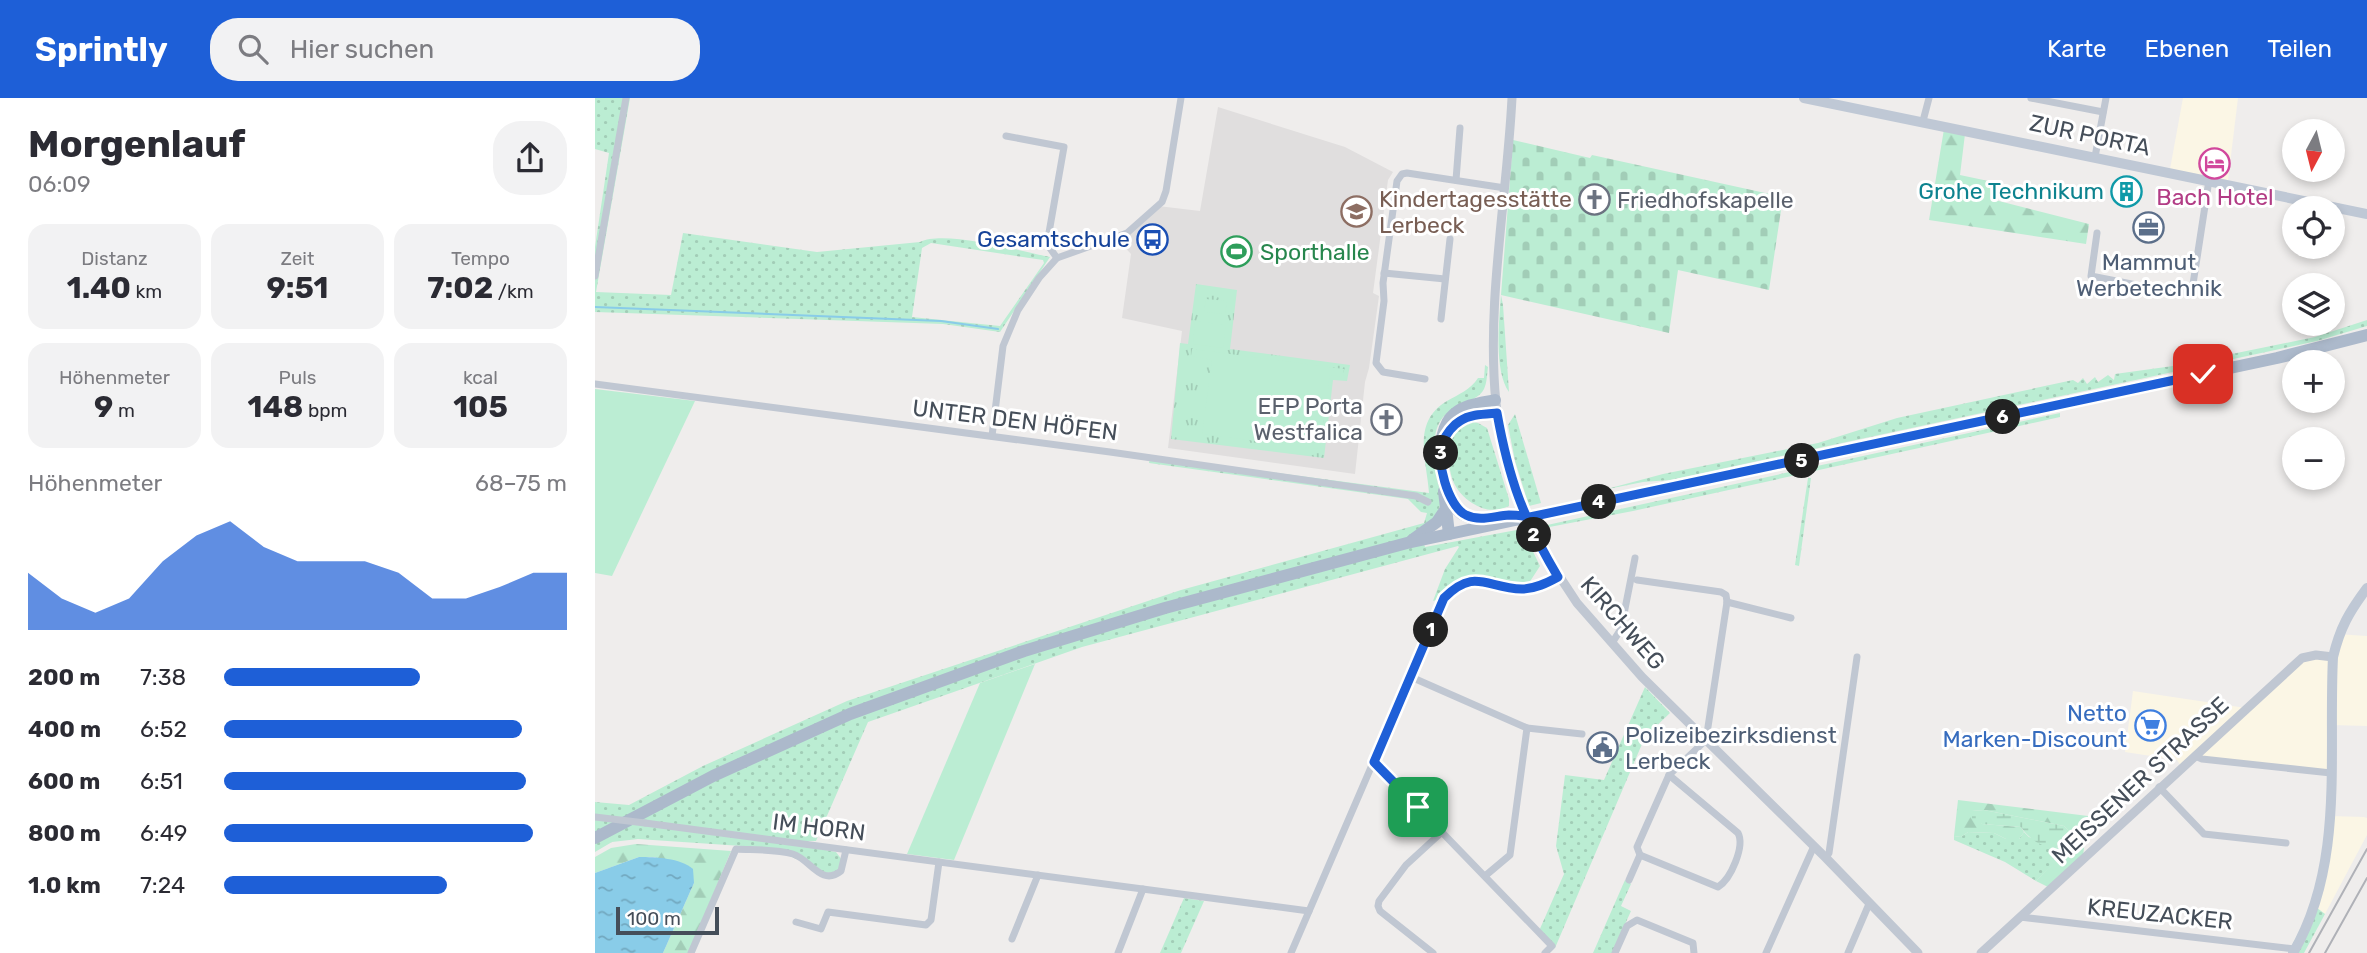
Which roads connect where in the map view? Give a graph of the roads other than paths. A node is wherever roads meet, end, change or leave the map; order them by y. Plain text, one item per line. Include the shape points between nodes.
1 (626, 98) edge
2 (1181, 98) edge
3 (1512, 98) edge
4 (1804, 98) edge
5 (1929, 98) edge
6 (2031, 98) edge
7 (2106, 98) edge
8 (2103, 113) junction
9 (1923, 121) junction
10 (1461, 128) dead end
11 (1006, 136) dead end
12 (2095, 157) junction
13 (1456, 180) junction
14 (2209, 180) junction
15 (1505, 188) junction
16 (2367, 214) edge
17 (2097, 233) dead end
18 (1450, 239) dead end
19 (1057, 258) junction
20 (1384, 273) junction
21 (595, 275) edge
22 (1444, 279) junction
23 (1441, 319) dead end
24 (2367, 335) edge
25 (1425, 379) dead end
26 (595, 384) edge
27 (1496, 406) junction
28 (992, 436) junction
29 (1428, 502) dead end
30 (1448, 506) junction
31 (1530, 517) junction
32 (1454, 533) junction
33 (1407, 544) junction
34 (1635, 558) dead end
35 (1558, 577) junction
36 (1637, 580) dead end
37 (2367, 588) edge
38 (1727, 603) junction
39 (1791, 618) dead end
40 (1612, 643) junction
41 (1857, 657) dead end
42 (2333, 657) junction
43 (1411, 677) junction
44 (1527, 728) junction
45 (1582, 734) dead end
46 (1706, 740) junction
47 (2195, 756) junction
48 (1374, 762) junction
49 (2331, 773) junction
50 (1669, 775) junction
51 (2159, 787) junction
52 (595, 817) edge
53 (1442, 832) junction
54 (595, 838) edge
55 (2286, 843) dead end
56 (1814, 846) junction
57 (846, 849) junction
58 (1640, 855) junction
59 (1826, 858) junction
60 (939, 862) junction
61 (1038, 874) junction
62 (1485, 876) junction
63 (1629, 880) dead end
64 (1143, 889) junction
65 (1869, 904) junction
66 (1308, 911) junction
67 (2020, 917) junction
68 (796, 922) dead end
69 (1011, 939) dead end
70 (2294, 951) edge
71 (691, 953) edge
72 (1118, 953) edge
73 (1291, 953) edge
74 (1433, 953) edge
75 (1545, 953) edge
76 (1615, 953) edge
77 (1694, 953) edge
78 (1766, 953) edge
79 (1848, 953) edge
80 (1918, 953) edge
81 (1981, 953) edge

1 - 21 street
2 - 19 street via 1162,202 1127,233
3 - 15 street, KIRCHWEG
4 - 9 main road, ZUR PORTA
5 - 9 street
6 - 8 street
7 - 8 street
8 - 12 street
9 - 12 main road, ZUR PORTA
10 - 13 street
11 - 19 street via 1064,146 1047,244
12 - 14 main road, ZUR PORTA
13 - 15 street
13 - 20 street via 1402,174 1397,181
14 - 16 main road, ZUR PORTA
14 - 17 street via 2193,284 2187,291 2177,293 2091,276
15 - 27 street, KIRCHWEG via 1493,343
18 - 22 street
19 - 28 street via 1009,327
20 - 22 street
20 - 25 street via 1376,363 1383,372
22 - 23 street
24 - 31 main road via 2238,367
26 - 28 street, UNTER DEN HÖFEN
27 - 30 main road via 1458,421 1442,443
27 - 35 street, KIRCHWEG, bridge via 1517,497
28 - 29 street, UNTER DEN HÖFEN via 1416,496
30 - 31 main road via 1478,519
30 - 32 main road
30 - 33 main road via 1437,522
31 - 32 main road
32 - 33 main road
33 - 54 main road via 1165,608 939,681 786,741
34 - 40 street via 1621,628
35 - 40 street, KIRCHWEG
35 - 43 street via 1522,589 1478,580 1458,584 1444,598
36 - 38 street via 1721,592 1727,595
37 - 42 main road via 2339,631
38 - 39 street
38 - 46 street
40 - 46 street, KIRCHWEG
41 - 59 street
42 - 47 street, MEISSENER STRASSE via 2302,658
42 - 49 main road
43 - 44 street
43 - 48 street
44 - 45 street
44 - 62 street via 1510,855
46 - 50 street
46 - 56 street, KIRCHWEG
47 - 49 street
47 - 51 street, MEISSENER STRASSE
48 - 53 street
48 - 66 street
49 - 70 main road via 2329,842 2313,909
50 - 58 street via 1637,847
50 - 58 street via 1738,833 1740,847 1727,880 1718,887
51 - 55 street via 2204,834
51 - 67 street, MEISSENER STRASSE
52 - 57 street, IM HORN, bridge
53 - 62 street
53 - 74 street via 1406,865 1378,906
56 - 59 street, KIRCHWEG
56 - 78 street
57 - 60 street, IM HORN
57 - 71 street via 841,871 831,877 794,854 736,849
58 - 63 street
59 - 65 street, KIRCHWEG
60 - 61 street, IM HORN
60 - 68 street via 931,920 926,925 828,912 821,929
61 - 64 street, IM HORN
61 - 69 street
62 - 75 street via 1552,946
64 - 66 street, IM HORN
64 - 72 street
65 - 79 street
65 - 80 street, KIRCHWEG
66 - 73 street
67 - 70 street, KREUZACKER
67 - 81 street, MEISSENER STRASSE
76 - 77 street via 1627,926 1637,920 1693,943

